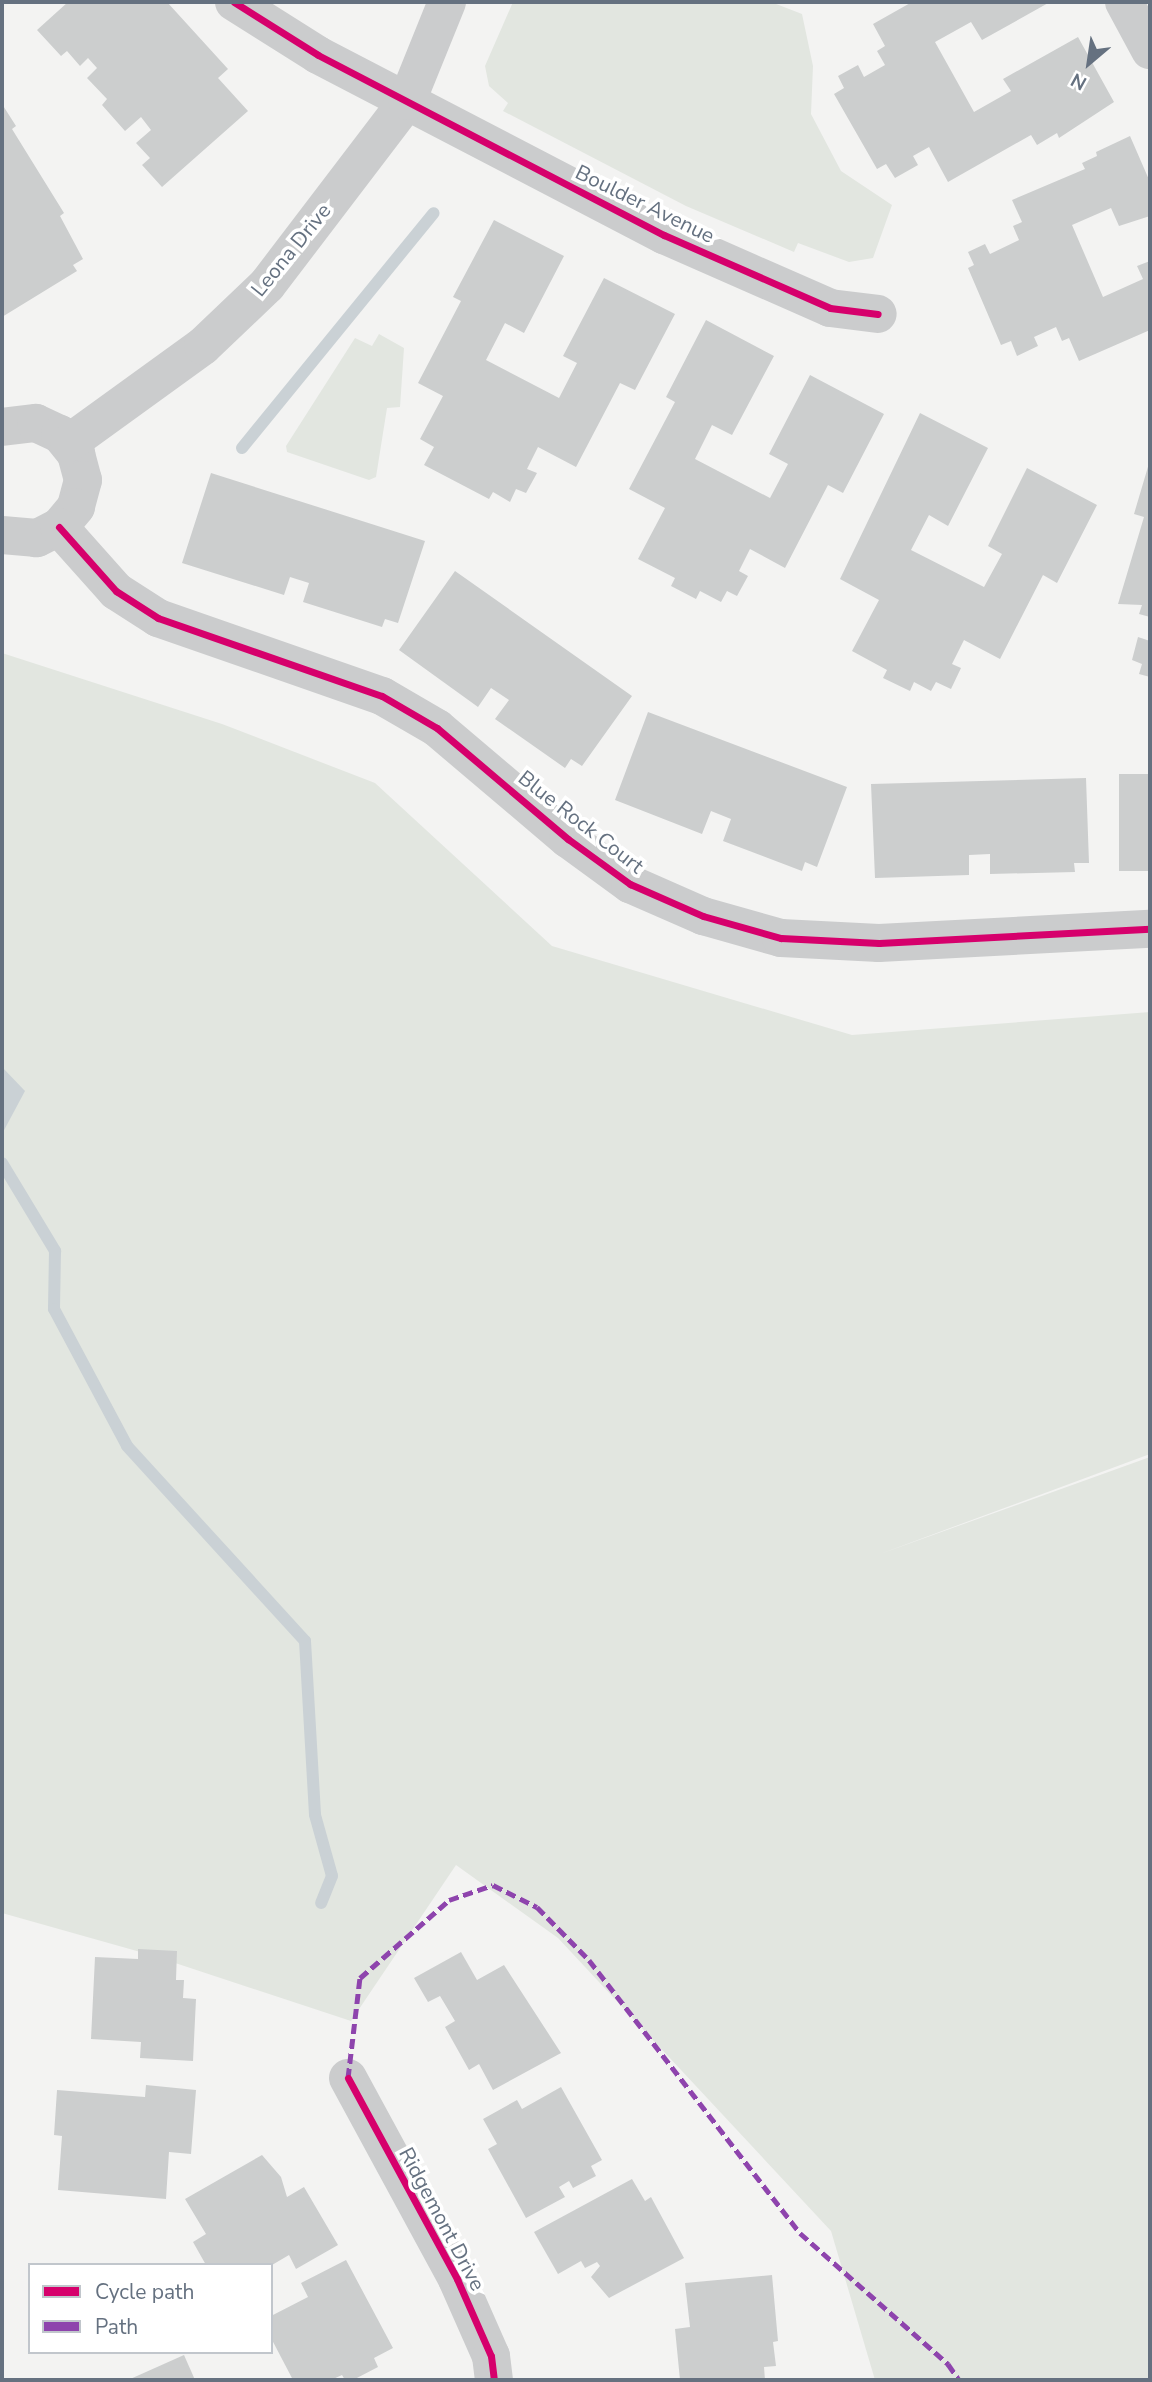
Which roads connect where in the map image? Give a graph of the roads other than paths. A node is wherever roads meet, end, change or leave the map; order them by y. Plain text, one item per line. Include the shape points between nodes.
1 (234, 2) edge
2 (447, 2) edge
3 (1124, 2) edge
4 (1150, 50) edge
5 (407, 101) junction
6 (878, 314) dead end
7 (2, 427) edge
8 (69, 443) junction
9 (60, 527) junction
10 (2, 535) edge
11 (1150, 929) edge
12 (348, 2078) dead end
13 (495, 2380) edge

1 - 5 street, Boulder Avenue via 318,55
2 - 5 street, Leona Drive
3 - 4 street
5 - 6 street, Boulder Avenue via 664,235 830,307
5 - 8 street, Leona Drive via 267,285 203,346
7 - 8 street via 36,424
8 - 9 street via 83,480 76,507
9 - 10 street via 37,538
9 - 11 street, Blue Rock Court via 116,590 158,618 382,696 437,728 568,839 630,884 703,916 781,938 879,943
12 - 13 street, Ridgemont Drive via 457,2279 491,2356

